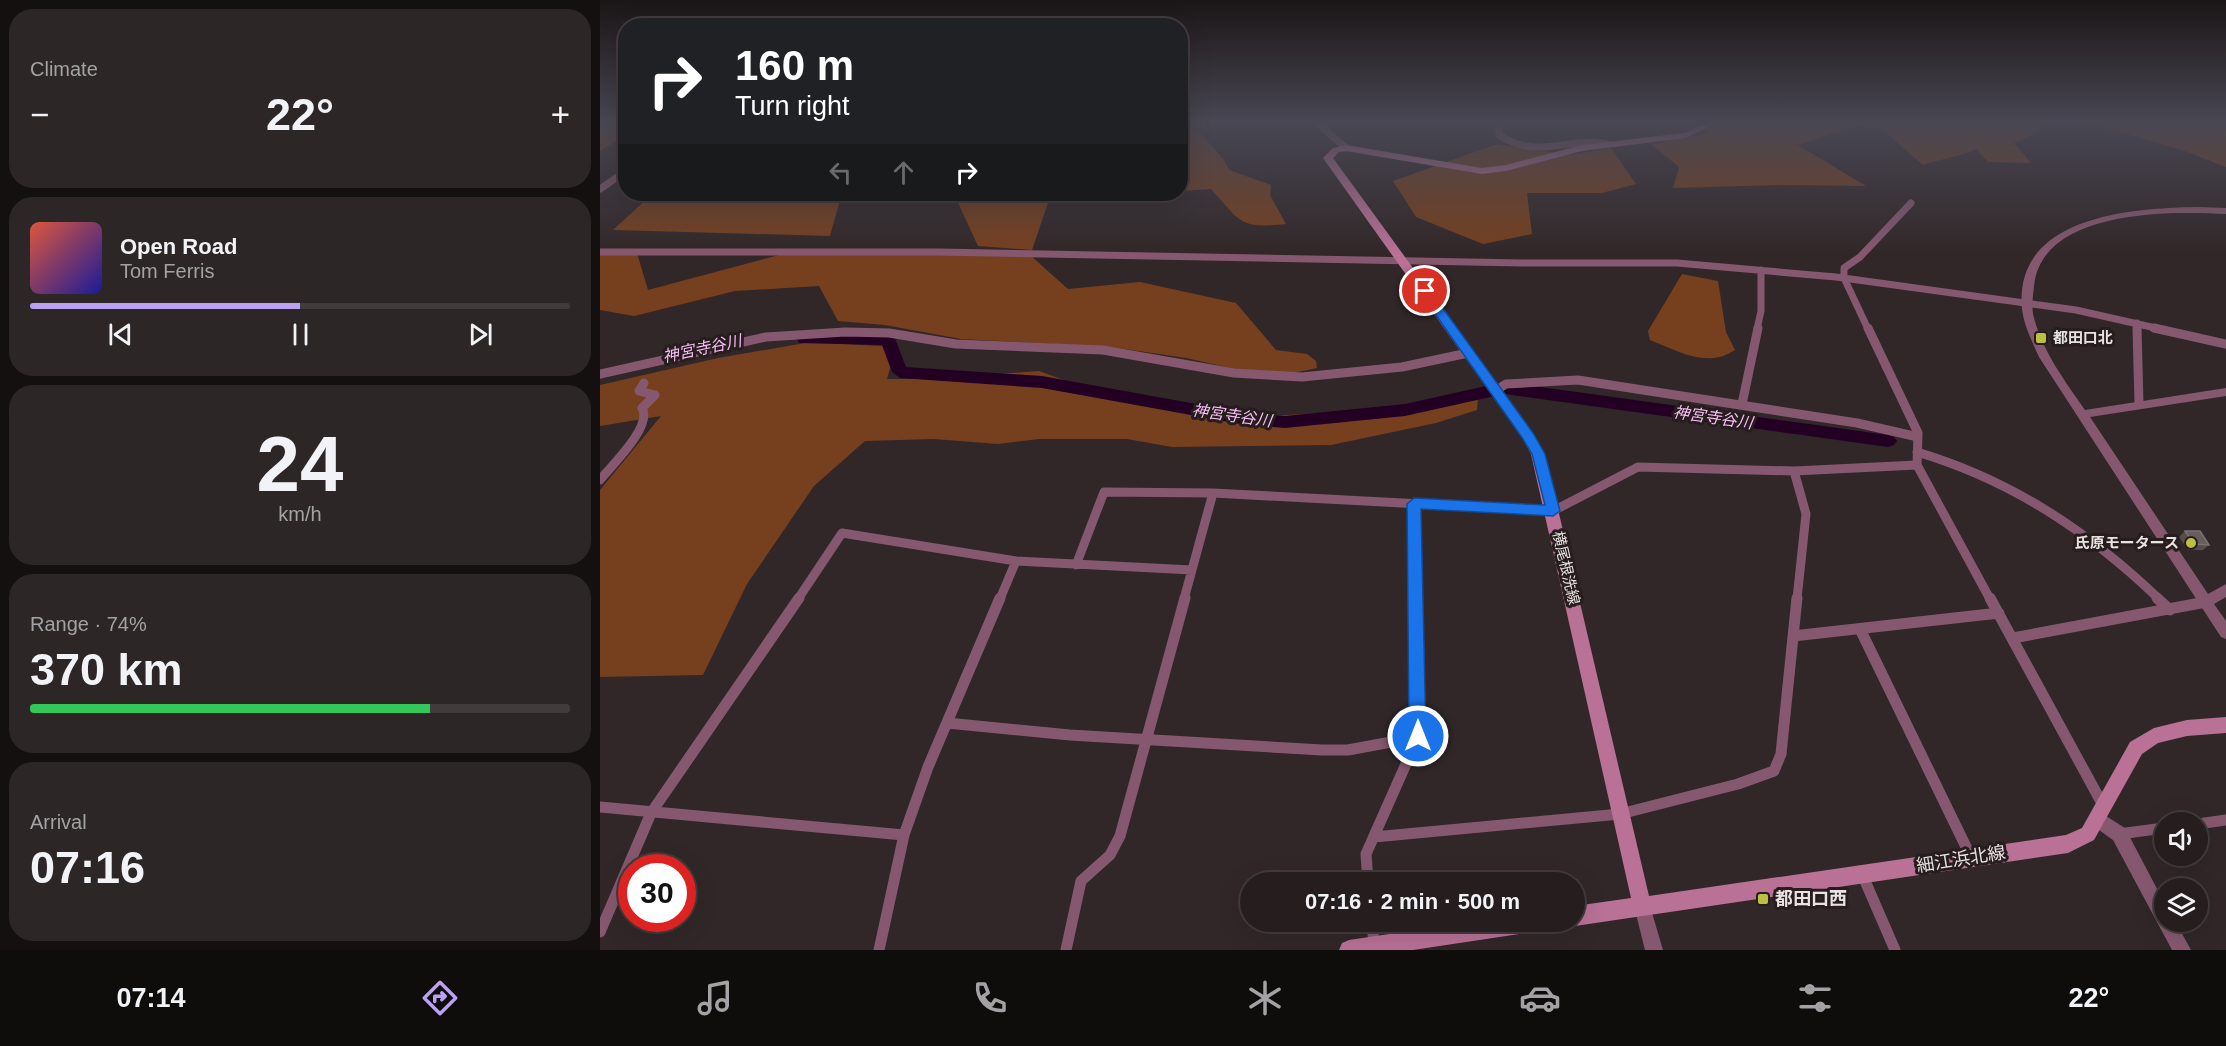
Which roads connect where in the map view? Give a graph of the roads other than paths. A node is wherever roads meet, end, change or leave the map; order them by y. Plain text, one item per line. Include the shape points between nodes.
1 (1331, 165) edge
2 (1448, 165) edge
3 (1515, 165) edge
4 (618, 177) edge
5 (600, 189) edge
6 (1911, 203) dead end
7 (2226, 211) edge
8 (600, 252) edge
9 (1402, 260) junction
10 (1761, 270) junction
11 (1844, 278) junction
12 (2026, 303) junction
13 (2137, 323) junction
14 (2226, 344) edge
15 (1468, 353) junction
16 (600, 374) edge
17 (644, 383) dead end
18 (1495, 391) junction
19 (2226, 392) edge
20 (1742, 404) junction
21 (2139, 404) junction
22 (2083, 414) junction
23 (1918, 437) junction
24 (1917, 452) junction
25 (1917, 465) junction
26 (1794, 471) junction
27 (600, 480) edge
28 (1213, 493) junction
29 (1414, 504) junction
30 (1553, 511) junction
31 (1016, 561) junction
32 (1076, 565) junction
33 (1192, 570) junction
34 (2226, 590) edge
35 (2206, 603) junction
36 (2170, 610) junction
37 (1999, 613) junction
38 (1860, 629) junction
39 (2226, 633) edge
40 (1793, 636) junction
41 (2013, 639) junction
42 (947, 723) junction
43 (2226, 725) edge
44 (1418, 736) junction
45 (1147, 738) junction
46 (600, 807) edge
47 (651, 813) junction
48 (2101, 813) junction
49 (1620, 814) junction
50 (2226, 820) edge
51 (2208, 823) edge
52 (2154, 829) edge
53 (2119, 834) junction
54 (904, 835) junction
55 (1374, 837) junction
56 (1971, 857) junction
57 (1367, 872) edge
58 (1862, 874) junction
59 (2154, 899) edge
60 (1642, 906) junction
61 (1585, 915) edge
62 (600, 932) edge
63 (1373, 932) edge
64 (1479, 932) edge
65 (2172, 932) edge
66 (1407, 945) edge
67 (1374, 946) junction
68 (879, 950) edge
69 (1066, 950) edge
70 (1349, 950) edge
71 (1654, 950) edge
72 (1895, 950) edge
73 (2182, 950) edge

1 - 9 main road, 横尾根洗線
2 - 3 main road via 1482,171
4 - 5 street
6 - 11 street via 1860,257 1844,268
7 - 12 street via 2164,209 2084,225 2048,247 2034,264
8 - 9 street via 940,252
9 - 10 street via 1677,263
9 - 15 main road, 横尾根洗線
10 - 11 street
10 - 20 street via 1761,311
11 - 12 street
11 - 23 street
12 - 13 street
12 - 22 street via 2044,357
13 - 14 street
13 - 21 street
15 - 16 street via 1367,371 1265,375 1103,350 956,344 888,333 845,332 766,337
15 - 18 main road, 横尾根洗線
17 - 27 street via 639,391 655,395 642,408 643,427
18 - 20 street via 1506,384 1578,380
18 - 30 main road, 横尾根洗線 via 1538,454
19 - 21 street
20 - 23 street
21 - 22 street
22 - 35 street
23 - 24 street
24 - 25 street
24 - 36 street via 1951,460 2031,498 2103,548
25 - 26 street
25 - 37 street
26 - 30 street via 1638,467
26 - 40 street via 1806,514
28 - 29 street
28 - 32 street via 1104,492
28 - 33 street
29 - 30 street
29 - 44 street
30 - 49 main road, 横尾根洗線
31 - 32 street
31 - 42 street
31 - 47 street via 842,533
32 - 33 street
33 - 45 street
34 - 35 street
35 - 36 street
35 - 39 street
36 - 41 street
37 - 38 street
37 - 41 street
38 - 40 street
38 - 56 street
40 - 49 street via 1781,754 1774,771
41 - 48 street
42 - 45 street
42 - 54 street
43 - 48 main road, 細江浜北線 via 2154,736 2136,748
44 - 45 street via 1348,750
44 - 55 street
45 - 69 street via 1120,836 1110,855 1081,881
46 - 47 street
47 - 54 street
47 - 62 street
48 - 53 street
48 - 56 main road, 細江浜北線 via 2088,834 2068,844
49 - 55 street
49 - 60 main road, 横尾根洗線
50 - 51 street
52 - 53 street
53 - 59 street
54 - 68 street
55 - 57 street via 1366,854
56 - 58 main road, 細江浜北線
58 - 60 main road, 細江浜北線
58 - 72 street
60 - 61 main road
60 - 71 street
63 - 67 street
64 - 66 main road
65 - 73 street
66 - 67 main road
67 - 70 main road

